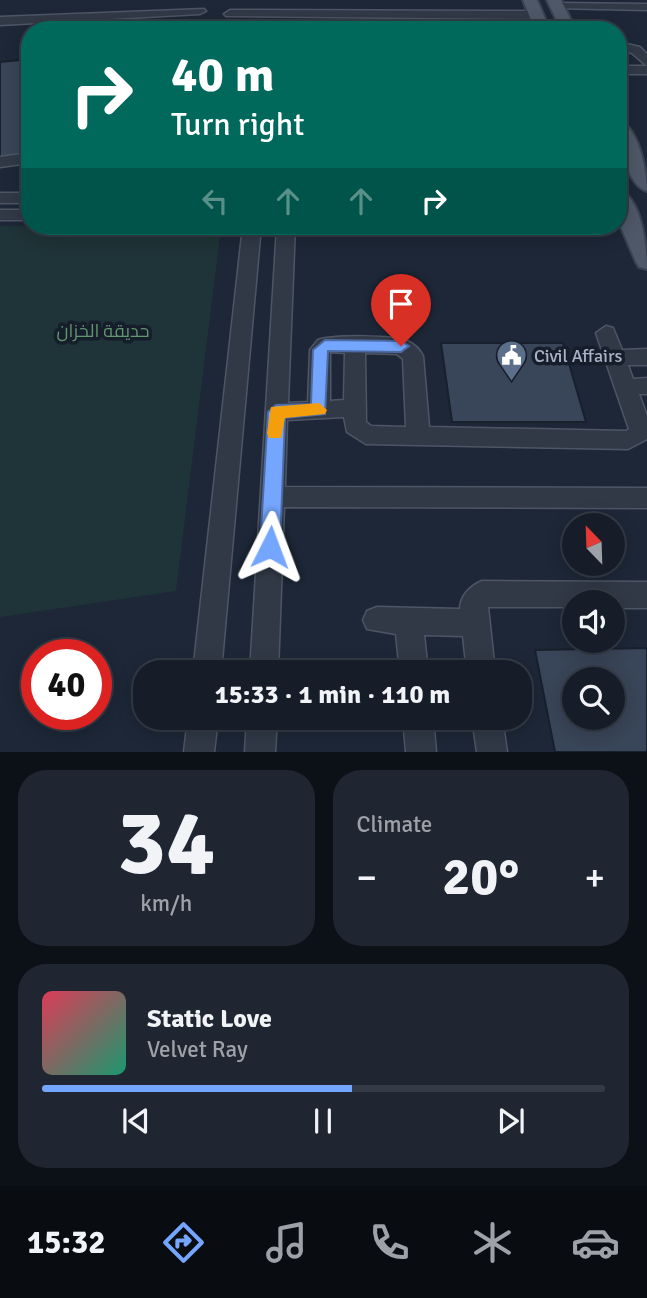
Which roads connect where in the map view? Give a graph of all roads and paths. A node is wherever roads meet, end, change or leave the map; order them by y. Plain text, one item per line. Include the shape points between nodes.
1 (556, 3) edge
2 (227, 6) edge
3 (647, 6) edge
4 (533, 7) edge
5 (199, 10) edge
6 (0, 21) edge
7 (426, 21) edge
8 (463, 21) edge
9 (565, 21) edge
10 (21, 31) edge
11 (0, 32) edge
12 (627, 48) edge
13 (647, 62) edge
14 (627, 70) edge
15 (647, 70) edge
16 (627, 144) edge
17 (21, 159) edge
18 (0, 162) edge
19 (647, 185) edge
20 (0, 198) edge
21 (21, 198) edge
22 (0, 215) edge
23 (21, 215) edge
24 (627, 217) edge
25 (251, 235) edge
26 (286, 235) edge
27 (647, 262) edge
28 (606, 333) dead end
29 (355, 344) junction
30 (647, 357) edge
31 (615, 358) junction
32 (636, 386) edge
33 (355, 408) junction
34 (319, 410) junction
35 (276, 412) junction
36 (418, 435) junction
37 (272, 497) junction
38 (647, 498) edge
39 (647, 595) edge
40 (377, 620) dead end
41 (409, 621) junction
42 (475, 623) junction
43 (208, 660) edge
44 (265, 660) edge
45 (413, 660) edge
46 (480, 660) edge
47 (202, 730) edge
48 (261, 730) edge
49 (419, 730) edge
50 (489, 730) edge
51 (200, 752) edge
52 (260, 752) edge
53 (421, 752) edge
54 (492, 752) edge

1 - 3 street
1 - 9 main road
2 - 4 street
2 - 7 street
4 - 8 street
5 - 6 street
10 - 11 street
12 - 13 street via 636,50
14 - 15 street
16 - 19 main road
17 - 18 street
20 - 21 street
22 - 23 street
24 - 27 main road
25 - 43 street
26 - 35 street
28 - 31 street
29 - 33 street
29 - 34 street via 332,343 320,350
29 - 36 street via 401,346 413,356
30 - 31 street
31 - 32 street
32 - 36 street via 641,430 628,440
33 - 34 street
33 - 36 street via 355,426 366,435
34 - 35 street
35 - 37 street
37 - 38 street
37 - 44 street
39 - 42 street via 482,594 473,605
40 - 41 street
41 - 42 street
41 - 45 street
42 - 46 street
47 - 51 street
48 - 52 street
49 - 53 street
50 - 54 street

